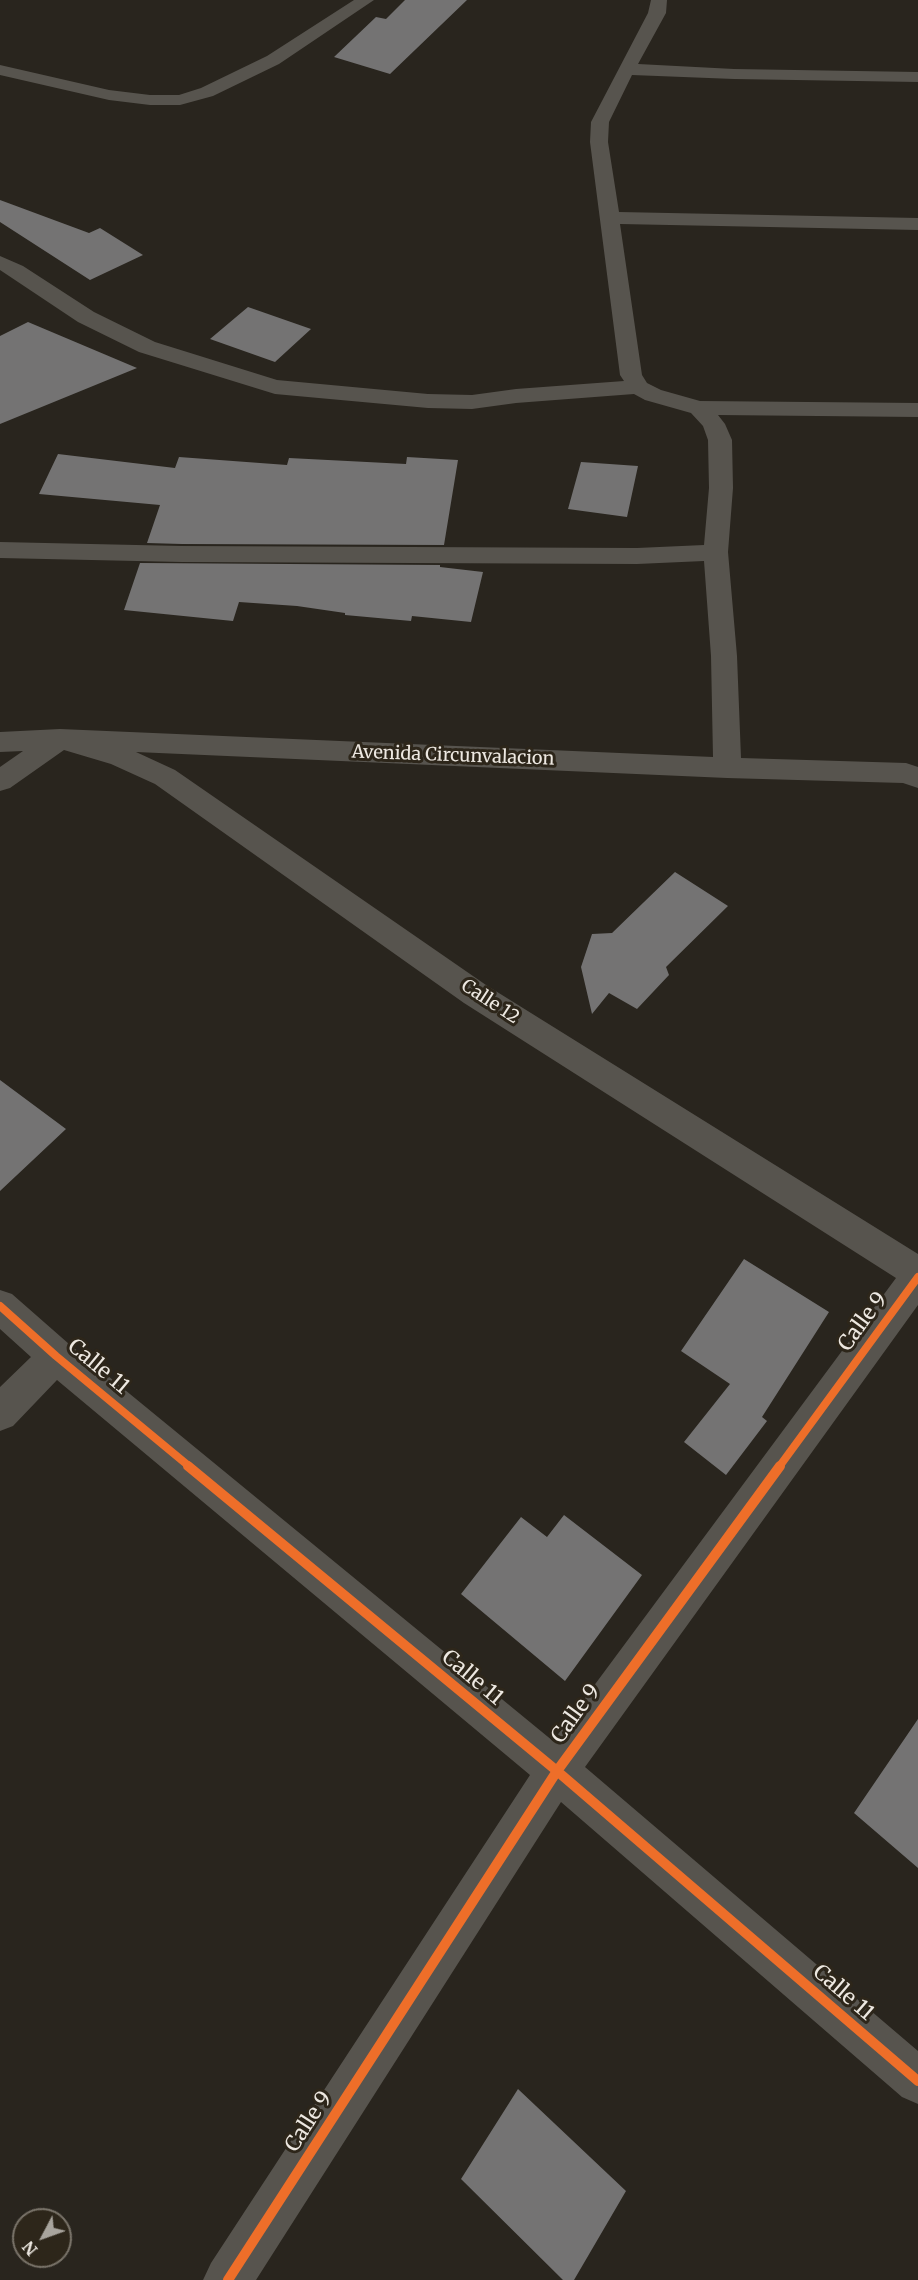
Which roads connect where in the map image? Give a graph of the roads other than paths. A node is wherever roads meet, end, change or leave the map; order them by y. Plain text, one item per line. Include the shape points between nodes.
1 (366, 0) edge
2 (659, 0) edge
3 (628, 69) junction
4 (0, 70) edge
5 (918, 77) edge
6 (610, 218) junction
7 (918, 224) edge
8 (0, 262) edge
9 (638, 387) junction
10 (699, 408) junction
11 (918, 410) edge
12 (0, 550) edge
13 (716, 552) junction
14 (60, 739) junction
15 (0, 742) edge
16 (727, 768) junction
17 (914, 770) edge
18 (0, 781) edge
19 (918, 1275) edge
20 (0, 1306) edge
21 (56, 1356) junction
22 (0, 1413) edge
23 (557, 1772) junction
24 (918, 2081) edge
25 (228, 2280) edge

1 - 4 street via 273,60 207,92 180,100 109,95
2 - 3 street via 657,13
3 - 5 street
3 - 6 street via 600,122 599,142
6 - 7 street
6 - 9 street via 629,366
8 - 9 street via 86,317 147,347 275,387 472,402
9 - 10 street
10 - 11 street
10 - 13 street via 714,424 720,440
12 - 13 street via 193,555 637,556
13 - 16 street
14 - 15 street, Avenida Circunvalacion
14 - 16 street, Avenida Circunvalacion
14 - 18 street
14 - 19 street, Calle 12 via 120,757 165,777 475,994
16 - 17 street, Avenida Circunvalacion
19 - 23 street, Calle 9
20 - 21 street, Calle 11
21 - 22 street
21 - 23 street, Calle 11
23 - 24 street, Calle 11
23 - 25 street, Calle 9

